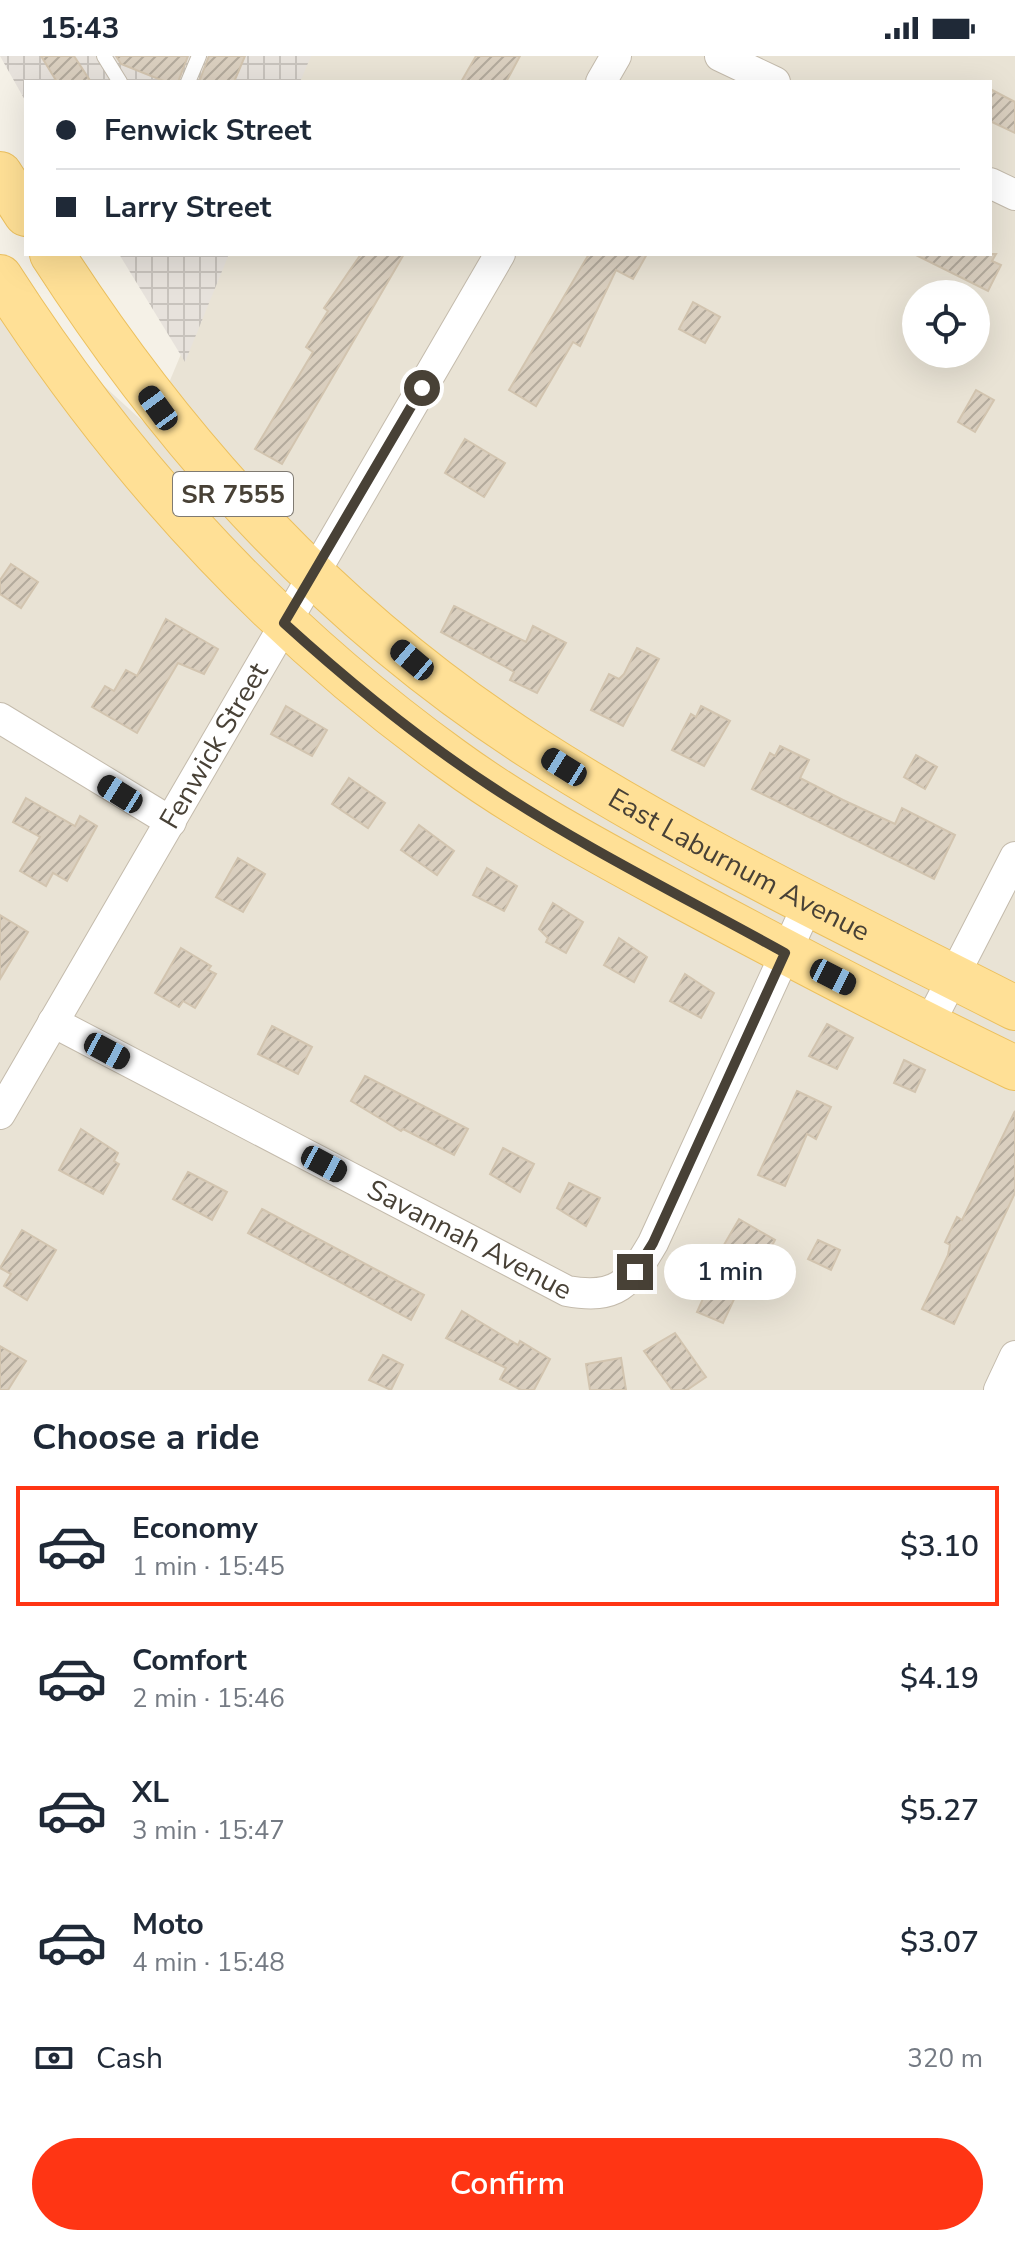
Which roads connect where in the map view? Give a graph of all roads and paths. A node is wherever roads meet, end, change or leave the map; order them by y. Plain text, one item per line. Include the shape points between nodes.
1 (104, 56) edge
2 (199, 56) edge
3 (616, 56) edge
4 (720, 56) edge
5 (119, 80) edge
6 (189, 80) edge
7 (602, 80) edge
8 (771, 80) edge
9 (0, 174) edge
10 (992, 184) edge
11 (1015, 195) edge
12 (24, 211) edge
13 (53, 256) edge
14 (499, 256) edge
15 (0, 277) edge
16 (312, 575) junction
17 (284, 623) junction
18 (0, 718) edge
19 (171, 822) junction
20 (1015, 857) edge
21 (809, 902) junction
22 (785, 953) junction
23 (954, 976) junction
24 (1015, 1008) edge
25 (53, 1022) junction
26 (928, 1026) junction
27 (1015, 1068) edge
28 (0, 1114) edge
29 (1015, 1356) edge
30 (999, 1390) edge

1 - 5 lane
2 - 6 lane
3 - 7 street
4 - 8 street
9 - 12 main road
10 - 11 street
13 - 16 main road, East Laburnum Avenue / SR 7555 via 158,408
14 - 16 street, Fenwick Street
15 - 17 main road, East Laburnum Avenue / SR 7555 via 116,440 184,520
16 - 17 street, Fenwick Street
16 - 21 main road, East Laburnum Avenue / SR 7555 via 412,660 529,746
17 - 19 street, Fenwick Street
17 - 22 main road, East Laburnum Avenue / SR 7555 via 380,705 492,787
18 - 19 street
19 - 25 street, Fenwick Street
20 - 23 street
21 - 22 street
21 - 23 main road, East Laburnum Avenue / SR 7555
22 - 25 street, Savannah Avenue via 653,1243 620,1287 591,1295 567,1291
22 - 26 main road, East Laburnum Avenue / SR 7555
23 - 24 main road, East Laburnum Avenue / SR 7555
23 - 26 street
25 - 28 street, Fenwick Street
26 - 27 main road, East Laburnum Avenue / SR 7555
29 - 30 street

